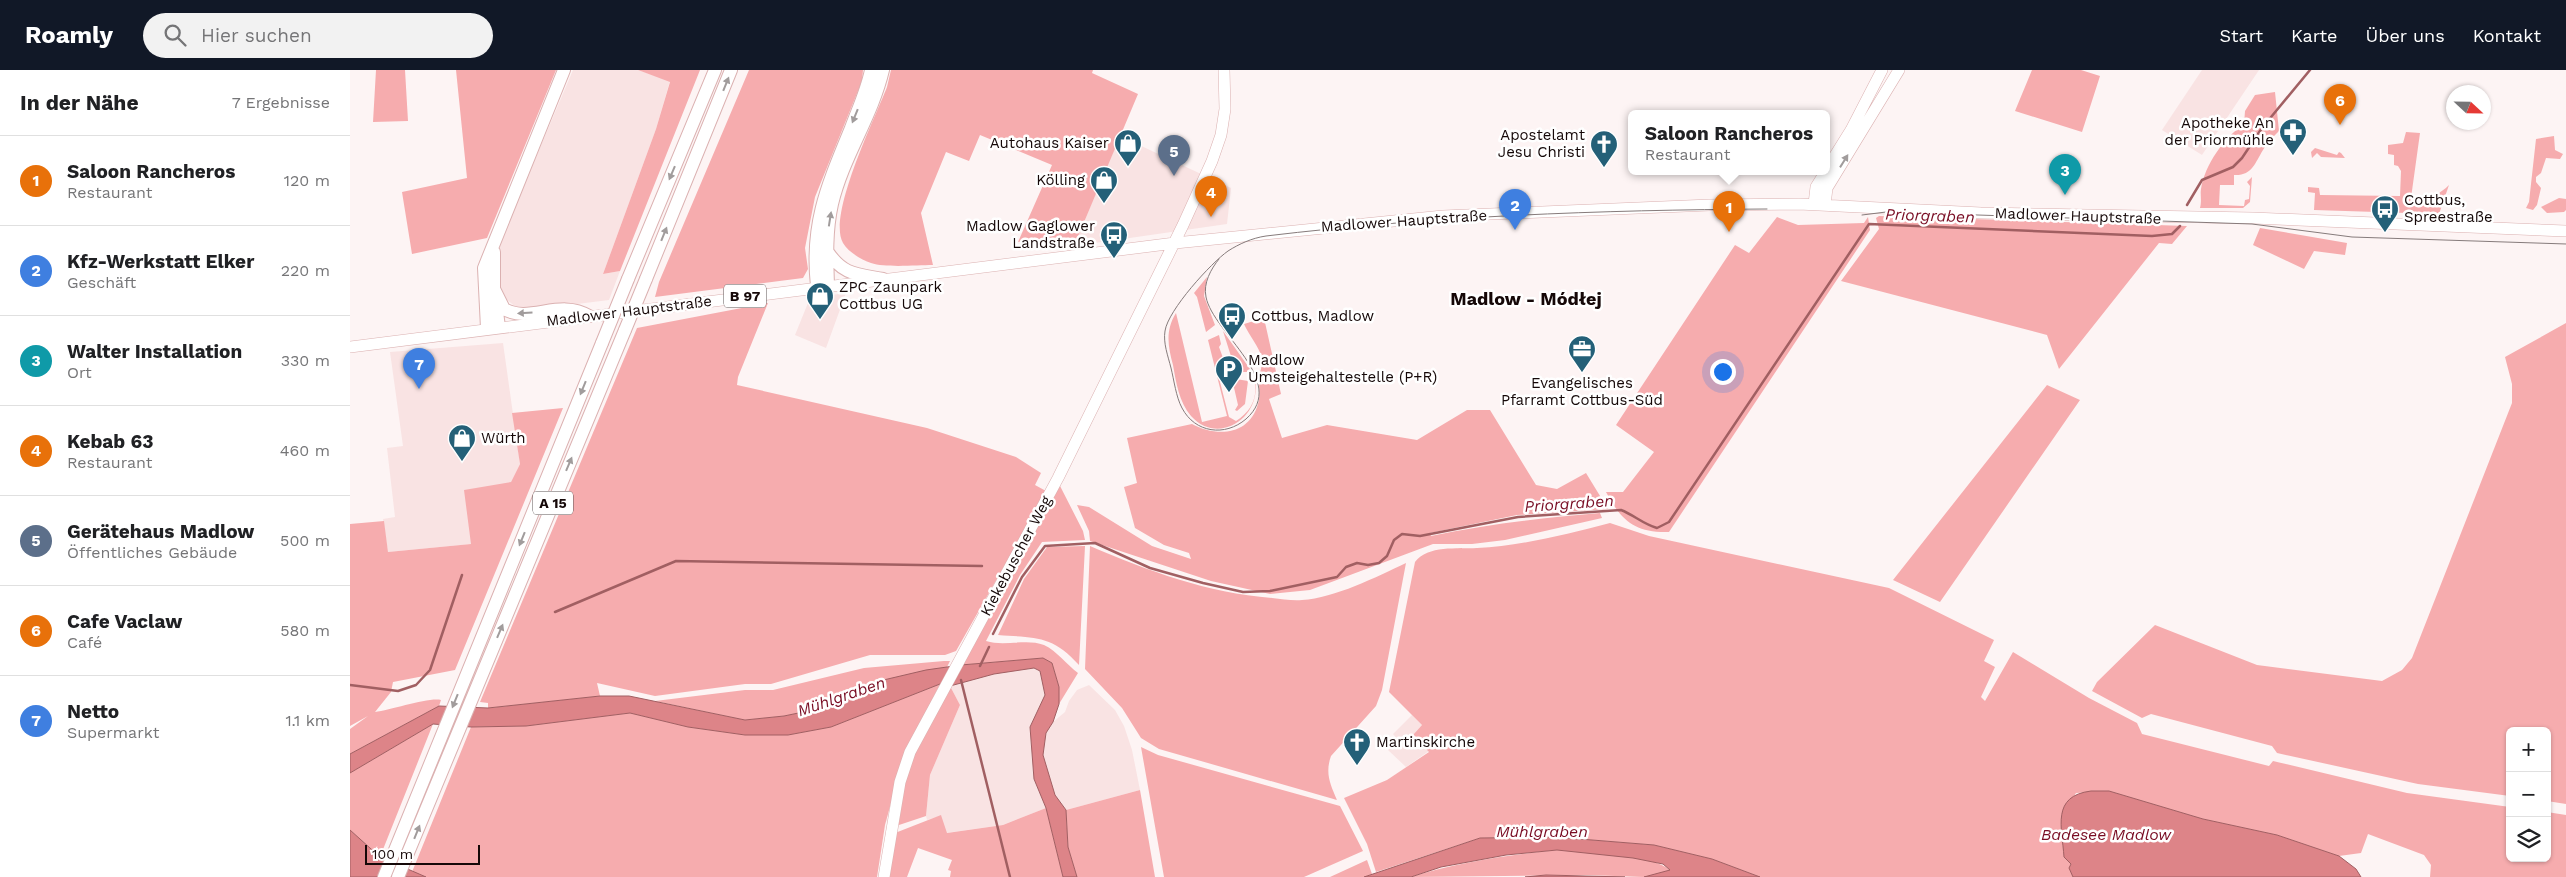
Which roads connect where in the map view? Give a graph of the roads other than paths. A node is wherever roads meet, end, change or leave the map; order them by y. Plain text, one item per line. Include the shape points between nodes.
1 (564, 70) edge
2 (731, 70) edge
3 (871, 70) edge
4 (883, 70) edge
5 (1224, 70) edge
6 (1882, 70) edge
7 (1899, 70) edge
8 (713, 73) edge
9 (1830, 164) edge
10 (1823, 175) edge
11 (1819, 204) junction
12 (2566, 231) edge
13 (494, 239) junction
14 (1175, 243) junction
15 (827, 250) junction
16 (883, 278) junction
17 (823, 286) junction
18 (494, 289) junction
19 (588, 316) junction
20 (493, 328) junction
21 (350, 347) edge
22 (384, 877) edge
23 (398, 877) edge
24 (884, 877) edge

1 - 13 highway
23 -> 2 highway, A 15, bridge
3 -> 17 highway via 820,209 815,247
15 -> 4 highway via 832,202
5 - 14 main road, Kiekebuscher Weg via 1225,109 1221,135
6 - 9 main road
11 -> 7 main road
8 -> 22 highway, A 15, bridge
10 - 11 main road via 1816,187
11 - 12 main road, Madlower Hauptstraße via 1990,213 2253,218
11 - 14 main road, Madlower Hauptstraße via 1443,216
13 - 18 highway
13 - 20 highway via 484,268
14 - 16 main road, Madlower Hauptstraße
14 - 24 main road, Kiekebuscher Weg via 1058,478 910,752 900,782
15 - 16 highway via 845,271
15 - 17 highway
16 - 17 main road, Madlower Hauptstraße
17 - 19 main road, Madlower Hauptstraße / B 97
19 -> 18 highway via 571,308 511,313 504,309
18 - 20 highway
19 - 20 main road, Madlower Hauptstraße
20 - 21 main road, Madlower Hauptstraße

